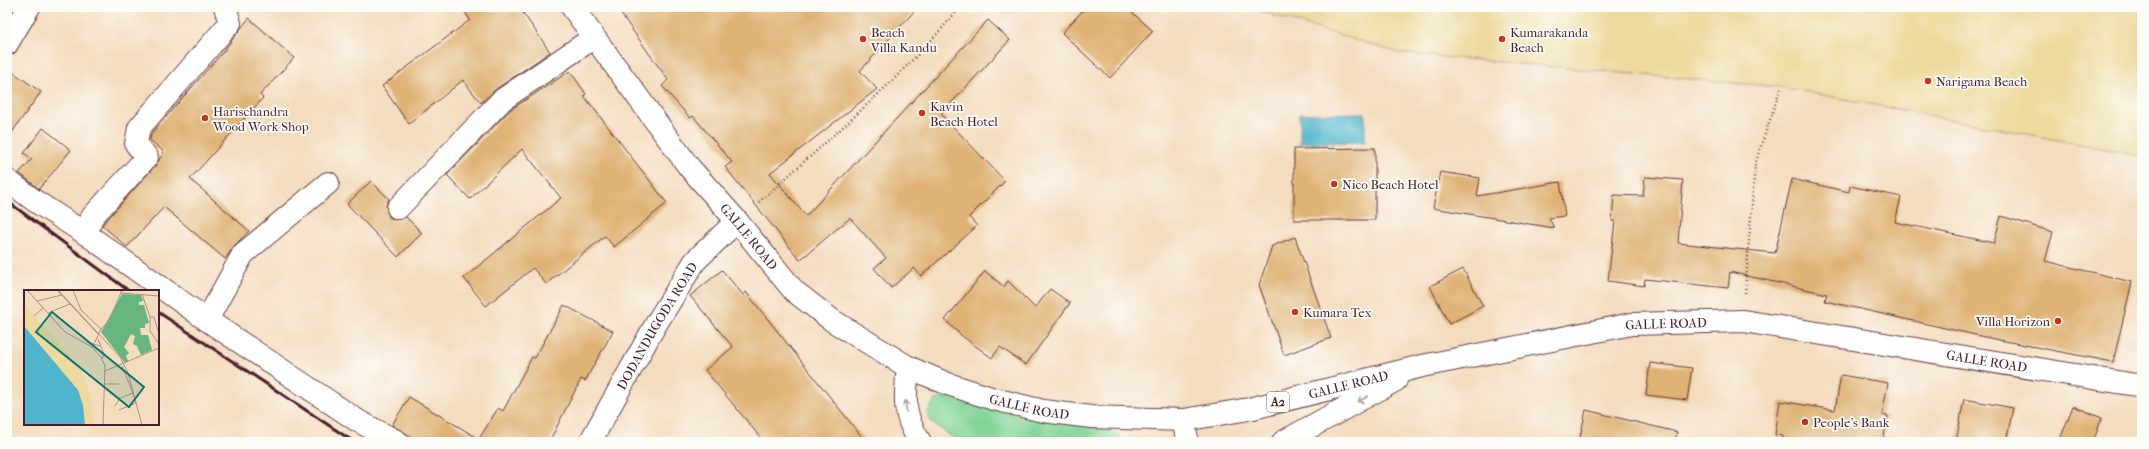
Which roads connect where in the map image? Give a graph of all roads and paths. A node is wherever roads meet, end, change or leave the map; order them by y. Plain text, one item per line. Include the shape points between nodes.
1 (29, 7) edge
2 (225, 7) edge
3 (572, 7) edge
4 (960, 7) edge
5 (593, 38) junction
6 (7, 44) edge
7 (1782, 87) dead end
8 (7, 180) edge
9 (328, 183) dead end
10 (398, 208) dead end
11 (737, 221) junction
12 (86, 234) junction
13 (207, 320) junction
14 (1743, 321) junction
15 (1422, 366) junction
16 (908, 367) junction
17 (2142, 386) edge
18 (1184, 420) junction
19 (398, 442) edge
20 (590, 442) edge
21 (920, 442) edge
22 (1187, 442) edge
23 (1282, 442) edge

1 - 6 main road
2 - 12 main road via 230,23 139,128 136,144 147,157 92,216
3 - 5 main road, GALLE ROAD / A2
4 - 11 path via 922,50 842,127
5 - 10 main road via 502,100
5 - 11 main road, GALLE ROAD / A2 via 689,167
7 - 14 path via 1755,164
8 - 12 main road
9 - 13 main road via 243,254
11 - 16 main road, GALLE ROAD / A2 via 794,291 833,321
11 - 20 main road, DODANDUGODA ROAD via 695,261 656,324
12 - 13 main road
13 - 19 main road via 358,421
14 - 15 main road, GALLE ROAD / A2 via 1632,324
14 - 17 main road, GALLE ROAD / A2
15 - 18 main road, GALLE ROAD / A2 via 1250,408
15 -> 23 main road
16 - 18 main road, GALLE ROAD / A2 via 994,400 1042,411 1091,417
21 -> 16 main road via 906,417
18 - 22 main road

